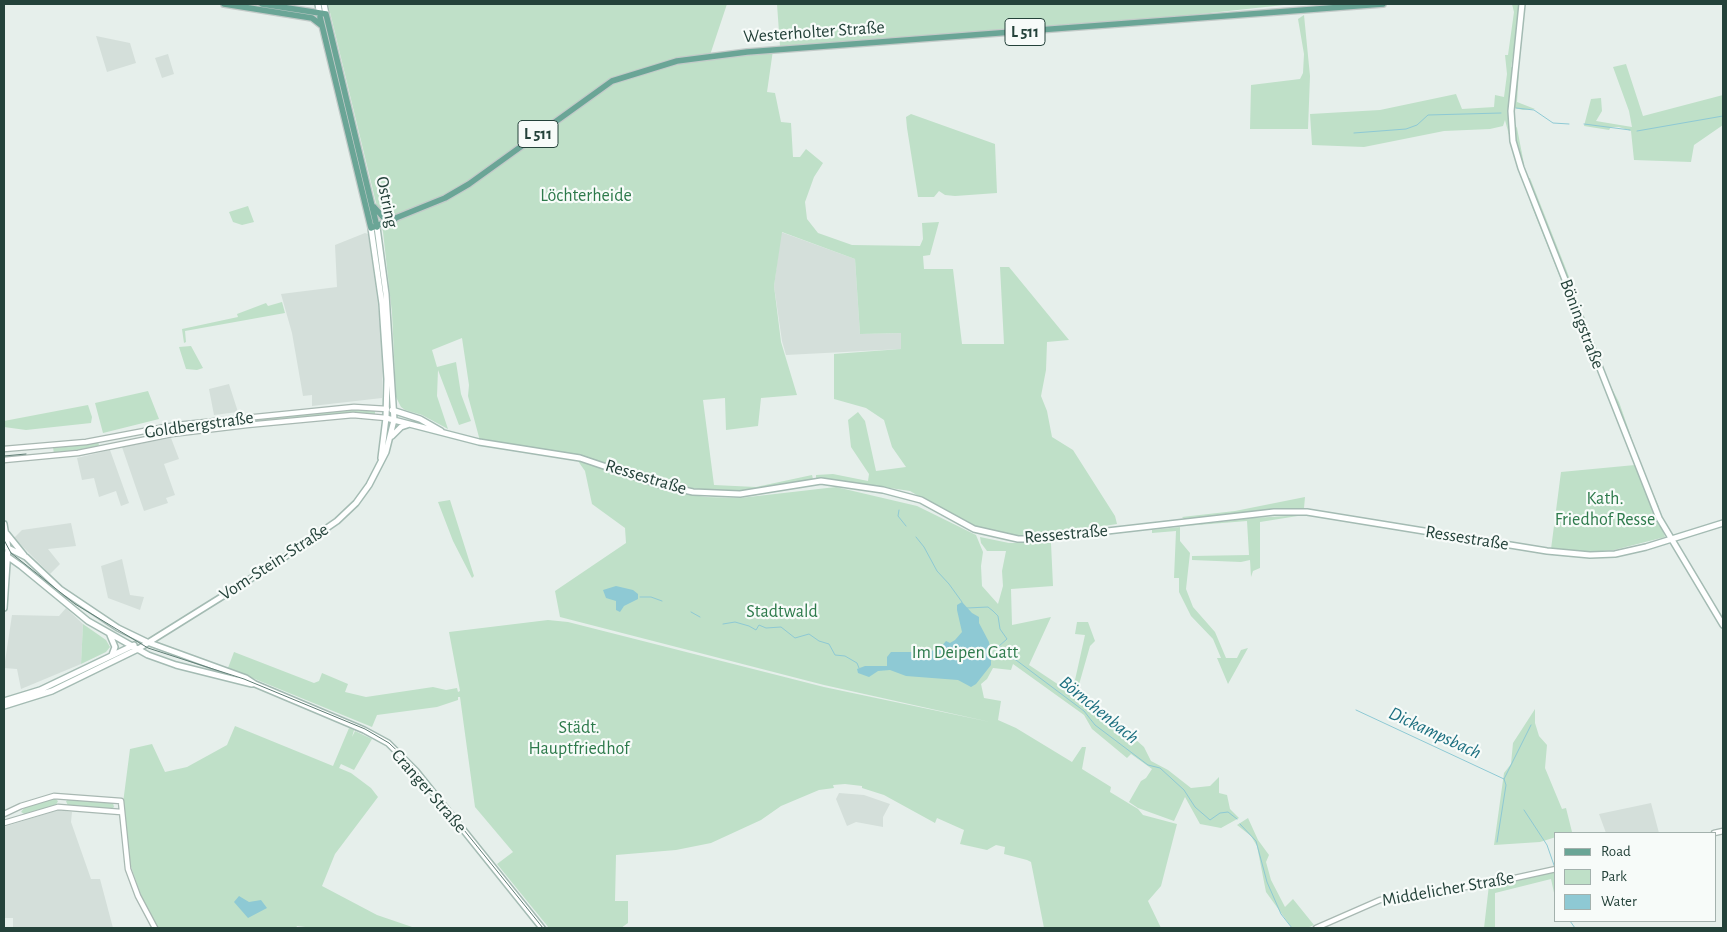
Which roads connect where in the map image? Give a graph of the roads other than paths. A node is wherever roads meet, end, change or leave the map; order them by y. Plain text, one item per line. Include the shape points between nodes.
1 (224, 4) edge
2 (262, 4) edge
3 (309, 4) edge
4 (318, 4) edge
5 (324, 4) edge
6 (1383, 4) edge
7 (1522, 4) edge
8 (298, 9) junction
9 (322, 15) junction
10 (312, 18) junction
11 (323, 27) junction
12 (372, 206) junction
13 (397, 219) junction
14 (374, 228) junction
15 (387, 409) junction
16 (394, 411) junction
17 (386, 418) junction
18 (394, 420) junction
19 (408, 425) junction
20 (444, 434) junction
21 (390, 438) junction
22 (4, 449) edge
23 (7, 460) edge
24 (380, 460) junction
25 (4, 464) edge
26 (1723, 523) edge
27 (4, 524) edge
28 (7, 534) junction
29 (1671, 540) junction
30 (6, 547) edge
31 (6, 556) edge
32 (26, 557) junction
33 (22, 566) junction
34 (8, 574) junction
35 (4, 608) edge
36 (1723, 625) edge
37 (108, 633) junction
38 (147, 642) junction
39 (132, 645) junction
40 (138, 648) junction
41 (110, 656) junction
42 (255, 684) junction
43 (4, 701) edge
44 (4, 706) edge
45 (121, 812) junction
46 (4, 814) edge
47 (4, 823) edge
48 (1554, 869) edge
49 (155, 928) edge
50 (542, 928) edge
51 (1316, 928) edge

1 - 10 main road
2 - 8 main road
3 - 8 main road
4 - 9 main road, Ostring
5 - 9 main road, Ostring
6 - 13 main road, Westerholter Straße / L 511 via 746,52 677,61 612,81 469,184
7 - 29 main road, Böningstraße via 1511,111 1521,168 1650,496
8 - 9 main road
9 - 10 main road
9 - 11 main road, Ostring
9 - 12 main road, Ostring
10 - 11 main road
11 - 14 main road, Ostring
12 - 13 main road via 383,218
12 - 14 main road, Ostring
13 - 14 main road, Westerholter Straße / L 511
14 - 15 main road, Ostring via 382,304
14 - 16 main road, Ostring via 386,294
15 - 16 main road, Goldbergstraße
15 - 17 main road, Ostring
15 - 22 street, Goldbergstraße via 354,407 185,424 81,443
16 - 18 main road, Vom-Stein-Straße
16 - 20 main road, Ressestraße via 420,419
17 - 18 main road, Ressestraße
17 - 23 street, Goldbergstraße via 353,415 247,425 172,434 78,453
17 - 24 main road, Vom-Stein-Straße
18 - 19 main road, Ressestraße
18 - 21 main road, Vom-Stein-Straße
19 - 20 main road, Ressestraße
19 - 21 main road
20 - 29 main road, Ressestraße via 580,458 657,484 693,492 740,494 821,481 883,490 921,500 974,529 1018,539 1044,539 1274,512 1329,514 1573,554 1615,554
21 - 24 main road, Vom-Stein-Straße
23 - 25 street, Goldbergstraße
24 - 38 main road, Vom-Stein-Straße via 369,485 337,521 279,561
26 - 29 main road, Ressestraße
27 - 28 main road
28 - 30 main road
28 - 32 main road
29 - 36 main road, Böningstraße
30 - 31 main road
30 - 32 main road, Cranger Straße
31 - 33 main road, Cranger Straße
31 - 34 main road
32 - 38 main road, Cranger Straße via 82,606
33 - 34 main road
33 - 37 main road, Cranger Straße via 88,621
34 - 35 main road
37 - 39 main road, Cranger Straße
37 - 41 main road via 115,647
38 - 39 main road, Vom-Stein-Straße
38 - 40 main road, Vom-Stein-Straße
38 - 42 main road, Cranger Straße
39 - 40 main road, Cranger Straße
39 - 41 main road, Vom-Stein-Straße
40 - 42 main road, Cranger Straße via 163,661
40 - 44 main road, Vom-Stein-Straße via 52,690
41 - 43 main road, Vom-Stein-Straße via 40,690
42 - 50 main road, Cranger Straße via 364,730 393,747 416,771
45 - 46 street via 121,801 54,796
45 - 47 street via 58,807
45 - 49 street via 128,869
48 - 51 street, Middelicher Straße via 1492,883 1380,900

